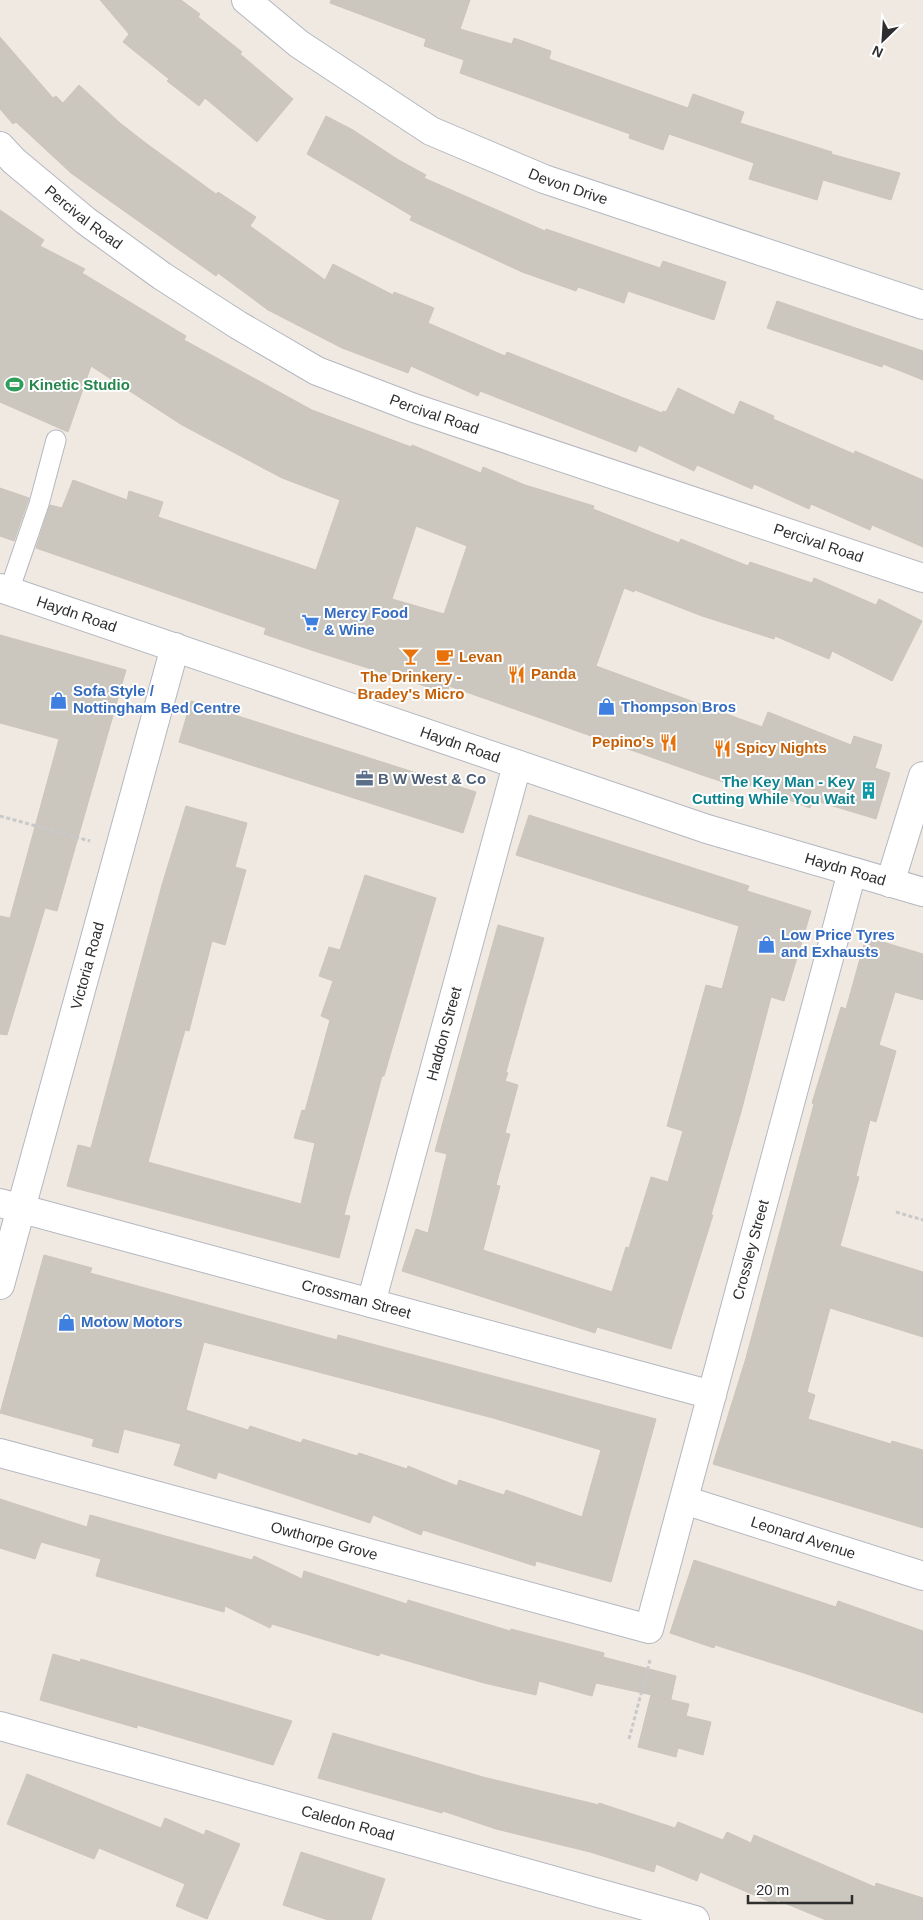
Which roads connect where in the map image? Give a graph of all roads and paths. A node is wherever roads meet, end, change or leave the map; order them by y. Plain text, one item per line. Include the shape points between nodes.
1 (246, 0) edge
2 (0, 146) edge
3 (923, 305) edge
4 (56, 440) dead end
5 (923, 578) edge
6 (4, 590) edge
7 (175, 647) junction
8 (517, 765) junction
9 (923, 776) edge
10 (0, 816) edge
11 (120, 849) junction
12 (852, 872) junction
13 (890, 883) junction
14 (923, 892) edge
15 (10, 1206) edge
16 (896, 1212) dead end
17 (923, 1220) edge
18 (0, 1284) edge
19 (371, 1303) junction
20 (712, 1395) junction
21 (0, 1453) edge
22 (684, 1500) junction
23 (923, 1576) edge
24 (649, 1629) junction
25 (0, 1726) edge
26 (629, 1739) dead end
27 (695, 1920) edge

1 - 3 street, Devon Drive via 299,44 431,131 544,179
2 - 5 street, Percival Road via 86,221 162,276 317,370 414,408
4 - 6 lane via 39,504
6 - 7 street, Haydn Road
7 - 8 street, Haydn Road
7 - 11 street, Victoria Road
8 - 12 street, Haydn Road via 707,830
8 - 19 street, Haddon Street
9 - 13 street
10 - 11 path
11 - 15 street, Victoria Road
12 - 13 street, Haydn Road
12 - 20 street, Crossley Street
13 - 14 street, Haydn Road
15 - 18 street, Victoria Road
15 - 19 street, Crossman Street
16 - 17 path
19 - 20 street, Crossman Street
20 - 22 street, Crossley Street
21 - 24 street, Owthorpe Grove
22 - 23 street, Leonard Avenue
22 - 24 street, Crossley Street
24 - 26 path via 650,1661
25 - 27 street, Caledon Road

